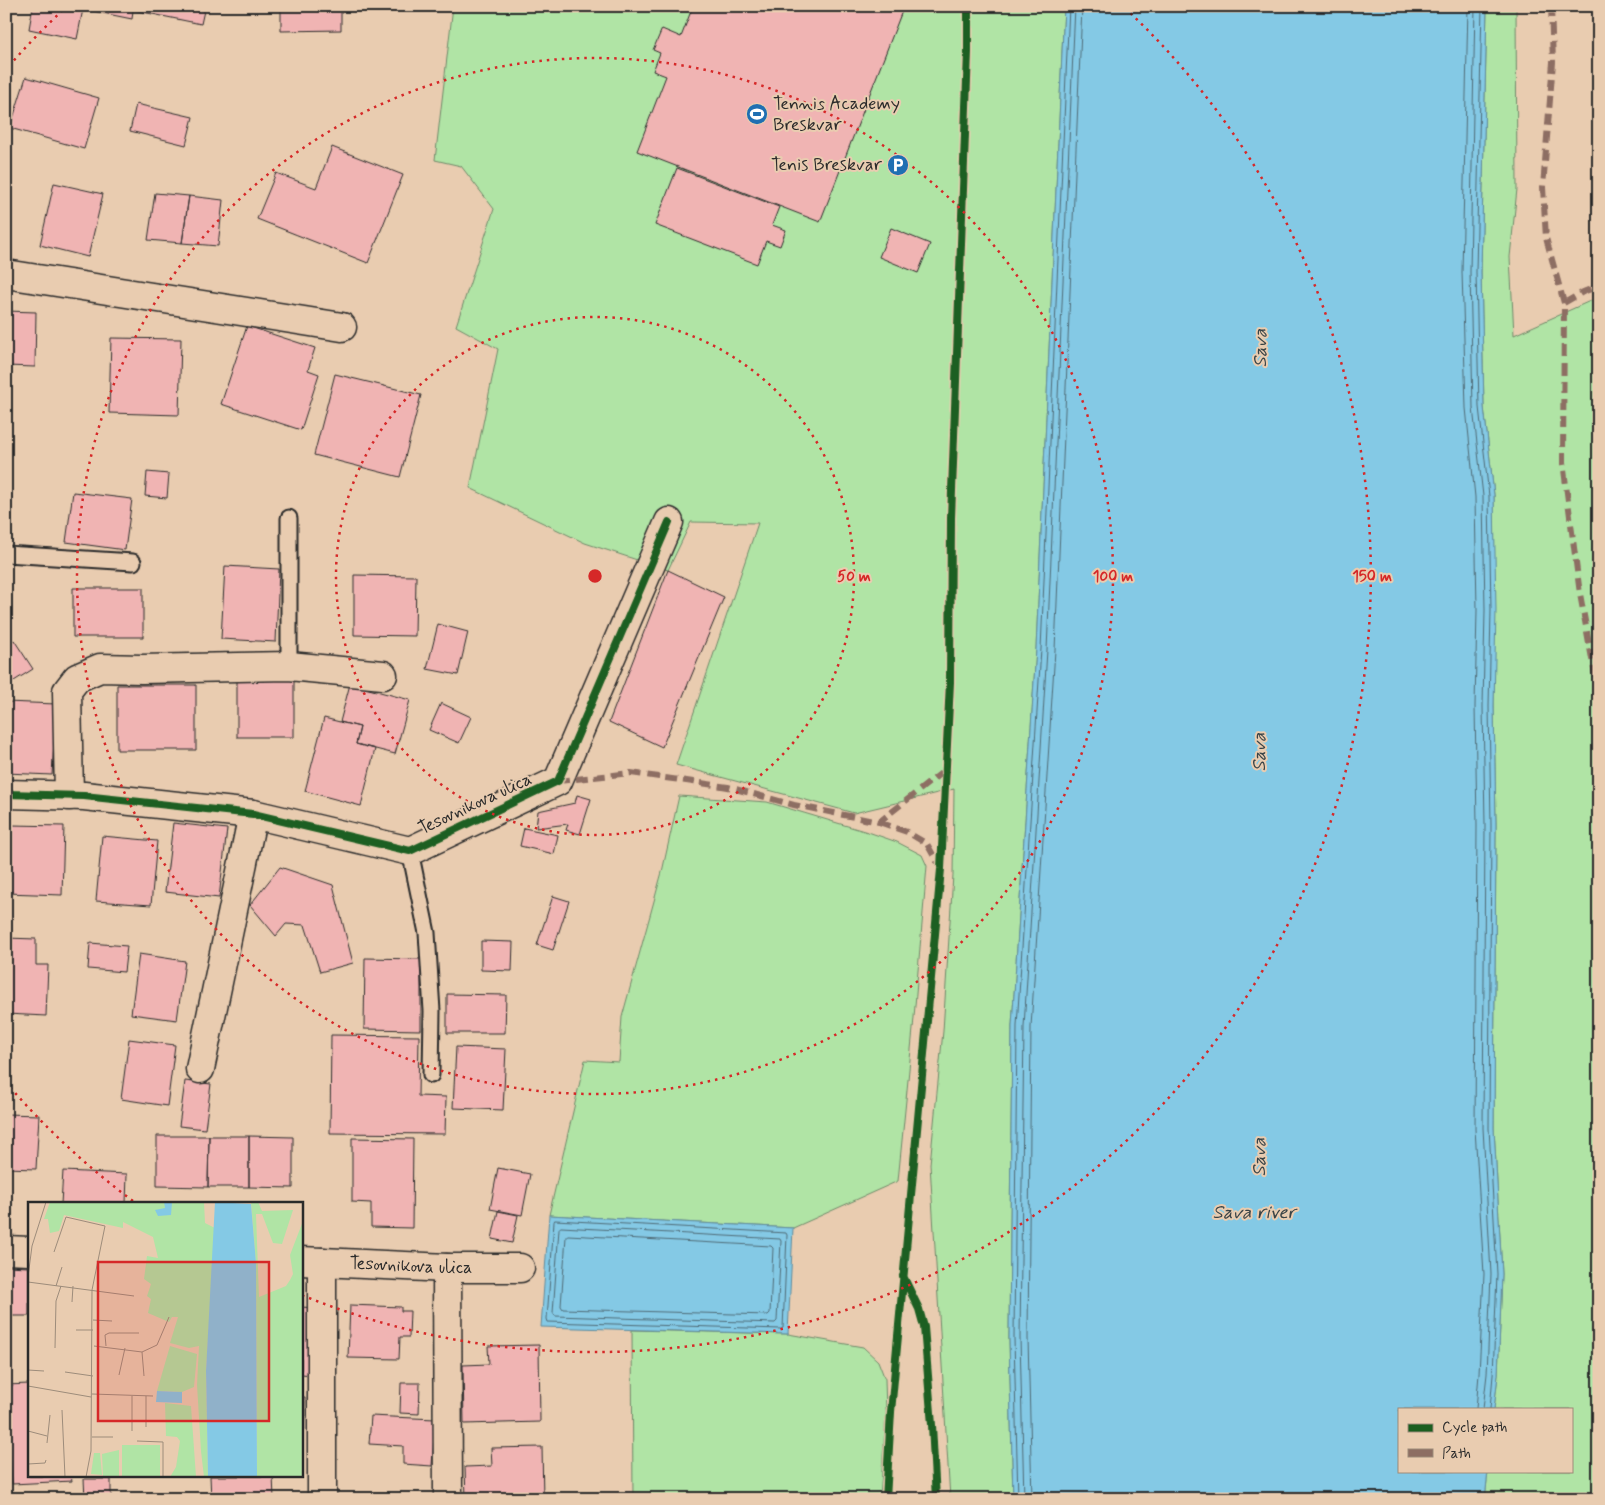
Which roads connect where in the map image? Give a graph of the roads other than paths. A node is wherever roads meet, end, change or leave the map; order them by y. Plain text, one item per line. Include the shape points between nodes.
1 (6, 274) edge
2 (342, 327) dead end
3 (289, 518) dead end
4 (669, 522) dead end
5 (6, 554) edge
6 (133, 562) dead end
7 (289, 666) junction
8 (383, 676) dead end
9 (6, 794) edge
10 (69, 796) junction
11 (253, 814) junction
12 (410, 851) junction
13 (200, 1069) dead end
14 (431, 1075) dead end
15 (6, 1250) edge
16 (28, 1251) edge
17 (312, 1262) edge
18 (447, 1268) junction
19 (520, 1268) dead end
20 (322, 1499) edge
21 (448, 1499) edge

1 - 2 street
3 - 7 lane
4 - 12 street, Tesovnikova ulica via 558,782
5 - 6 lane
7 - 8 street
7 - 10 street via 100,668 77,678 67,691
9 - 10 street, Tesovnikova ulica
10 - 11 street, Tesovnikova ulica
11 - 12 street, Tesovnikova ulica
11 - 13 street
12 - 14 lane via 427,933 432,1011
15 - 16 street
17 - 18 street, Tesovnikova ulica
17 - 20 street
18 - 19 street, Tesovnikova ulica
18 - 21 street

